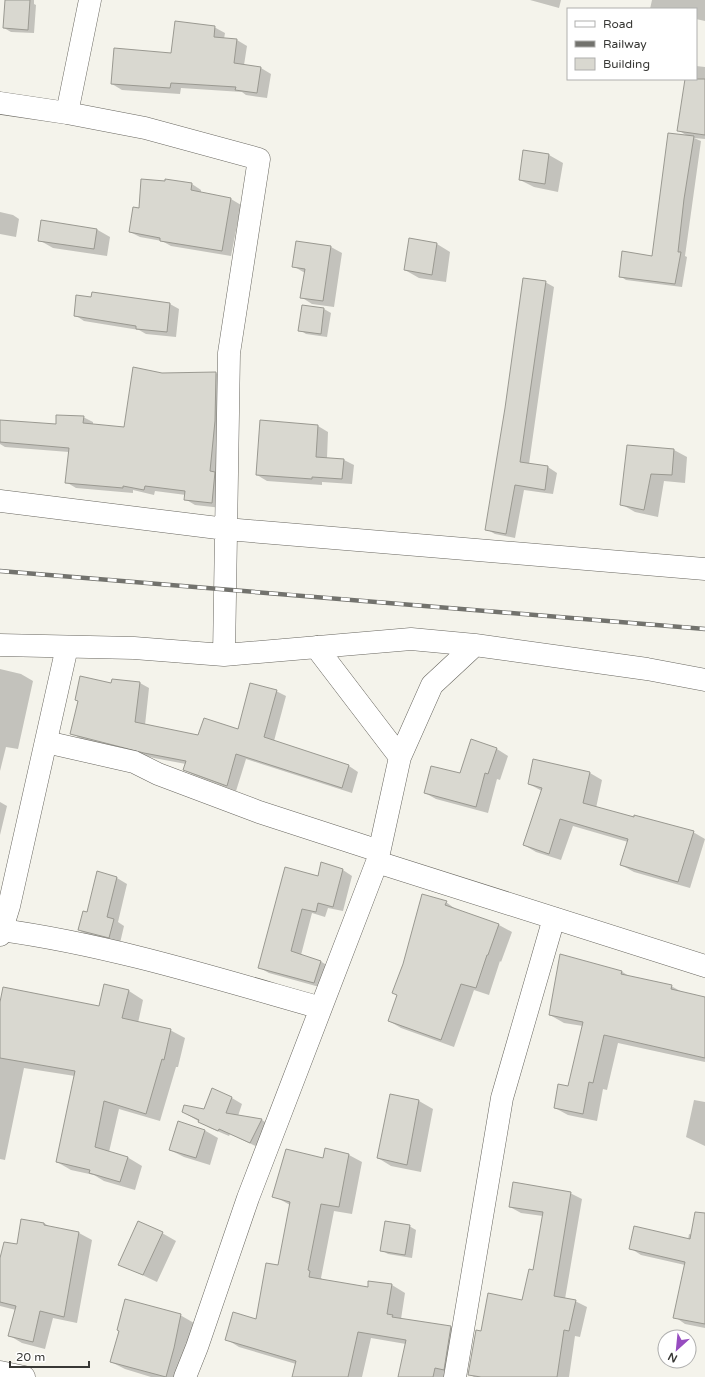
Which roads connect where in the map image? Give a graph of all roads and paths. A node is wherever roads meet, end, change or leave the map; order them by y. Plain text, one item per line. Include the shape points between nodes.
1 (90, 0) edge
2 (0, 103) edge
3 (67, 113) junction
4 (0, 501) edge
5 (226, 529) junction
6 (705, 569) edge
7 (0, 645) edge
8 (475, 645) junction
9 (67, 647) junction
10 (316, 647) junction
11 (224, 654) junction
12 (705, 680) edge
13 (46, 742) junction
14 (400, 757) junction
15 (378, 857) junction
16 (554, 918) junction
17 (1, 932) edge
18 (705, 966) edge
19 (321, 1008) junction
20 (0, 1372) edge
21 (24, 1377) edge
22 (185, 1377) edge
23 (455, 1377) edge

1 - 3 street
2 - 3 street
3 - 5 street via 145,128 259,159 229,353
4 - 5 street
5 - 6 street
5 - 11 street
7 - 9 street
8 - 10 street via 411,639
8 - 12 street via 647,669
8 - 14 street via 432,685
9 - 11 street
9 - 13 street
10 - 11 street
10 - 14 street
13 - 15 street via 134,762 158,774
13 - 17 street
14 - 15 street
15 - 16 street
15 - 19 street
16 - 18 street
16 - 23 street via 502,1098
17 - 19 street via 52,937 169,965
19 - 22 street via 248,1198
20 - 21 street

